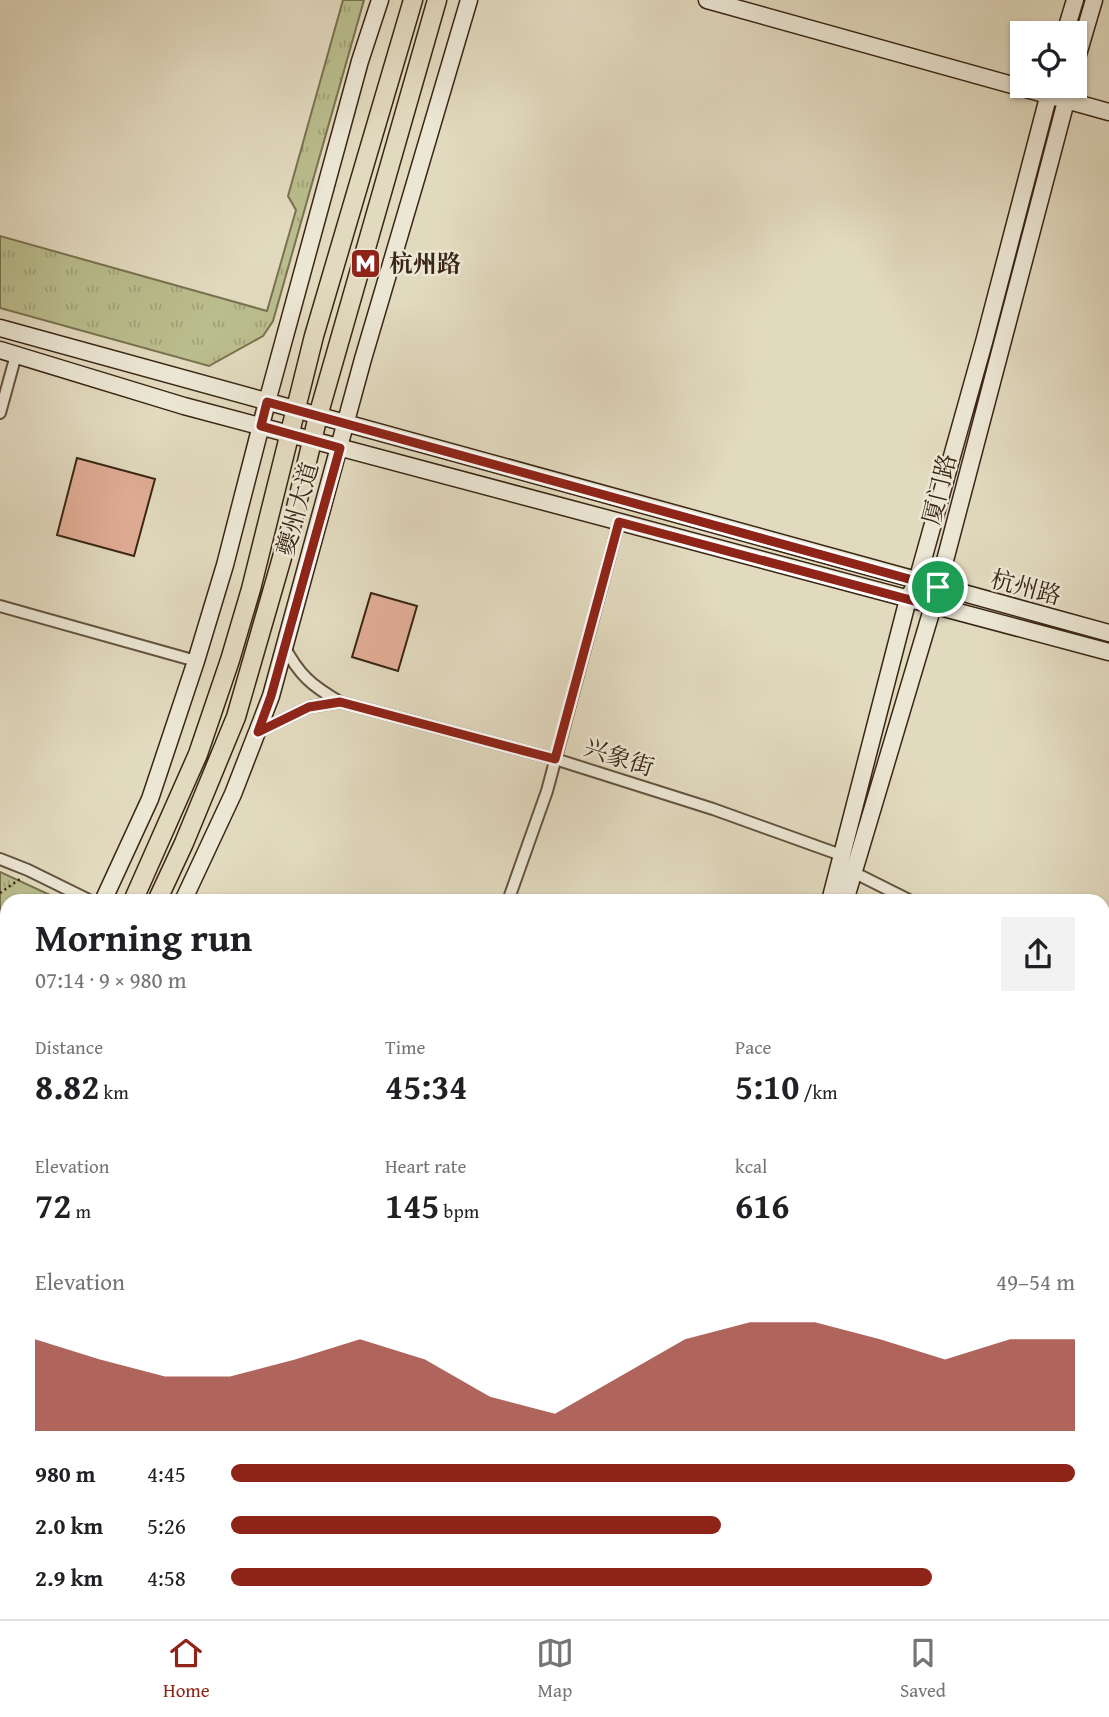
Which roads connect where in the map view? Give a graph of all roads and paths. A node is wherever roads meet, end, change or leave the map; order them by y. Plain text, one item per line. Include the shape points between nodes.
1 (380, 0) edge
2 (413, 0) edge
3 (437, 0) edge
4 (469, 0) edge
5 (707, 0) edge
6 (1074, 0) edge
7 (1094, 0) edge
8 (1068, 21) edge
9 (1087, 24) edge
10 (1010, 80) edge
11 (1048, 98) edge
12 (1067, 98) edge
13 (1079, 98) edge
14 (1109, 112) edge
15 (0, 328) edge
16 (0, 350) edge
17 (16, 355) junction
18 (267, 402) junction
19 (296, 410) junction
20 (0, 413) edge
21 (318, 416) junction
22 (346, 424) junction
23 (261, 426) junction
24 (289, 435) junction
25 (312, 441) junction
26 (340, 448) junction
27 (619, 522) junction
28 (917, 580) junction
29 (938, 587) junction
30 (908, 599) junction
31 (0, 606) edge
32 (933, 606) junction
33 (1109, 632) edge
34 (284, 646) junction
35 (1109, 652) edge
36 (196, 661) junction
37 (340, 702) junction
38 (258, 732) junction
39 (555, 759) junction
40 (841, 855) junction
41 (0, 859) edge
42 (855, 873) junction
43 (22, 878) dead end
44 (0, 893) edge
45 (77, 894) edge
46 (106, 894) edge
47 (136, 894) edge
48 (160, 894) edge
49 (186, 894) edge
50 (510, 894) edge
51 (832, 894) edge
52 (848, 894) edge
53 (897, 894) edge

1 - 18 main road
2 - 19 main road, 夔州大道
3 - 21 main road, 夔州大道
4 - 22 main road, 夔州大道
5 - 10 main road
6 - 8 main road
7 - 9 main road
11 - 28 main road, 厦门路
12 - 29 main road, 厦门路
13 - 14 main road
15 - 18 main road, 杭州路
16 - 17 main road, 杭州路
17 - 20 street
17 - 23 main road, 杭州路
18 - 19 main road, 杭州路
18 - 23 main road
19 - 21 main road, 杭州路
19 - 24 main road, 夔州大道
21 - 22 main road, 杭州路
21 - 25 main road, 夔州大道
22 - 26 main road, 夔州大道
22 - 28 main road, 杭州路
23 - 24 main road, 杭州路
23 - 36 main road
24 - 25 main road, 杭州路
24 - 47 main road, 夔州大道 via 251,589 215,704
25 - 26 main road, 杭州路
25 - 48 main road, 夔州大道 via 236,717
26 - 27 main road, 杭州路
26 - 34 main road, 夔州大道
27 - 30 main road, 杭州路
27 - 39 street
28 - 29 main road, 杭州路
28 - 30 main road, 厦门路
29 - 32 main road, 厦门路
29 - 33 main road, 杭州路
30 - 32 main road, 杭州路
30 - 40 main road, 厦门路
31 - 36 street
32 - 35 main road, 杭州路
32 - 42 main road, 厦门路
34 - 37 street, 兴象街 via 309,683
34 - 38 main road, 夔州大道
36 - 46 main road via 150,799
37 - 38 street, 兴象街 via 309,707
37 - 39 street, 兴象街
38 - 49 main road, 夔州大道
39 - 40 street, 兴象街
39 - 50 street
40 - 51 main road, 厦门路
41 - 45 street
42 - 52 main road, 厦门路
42 - 53 street
43 - 44 path

